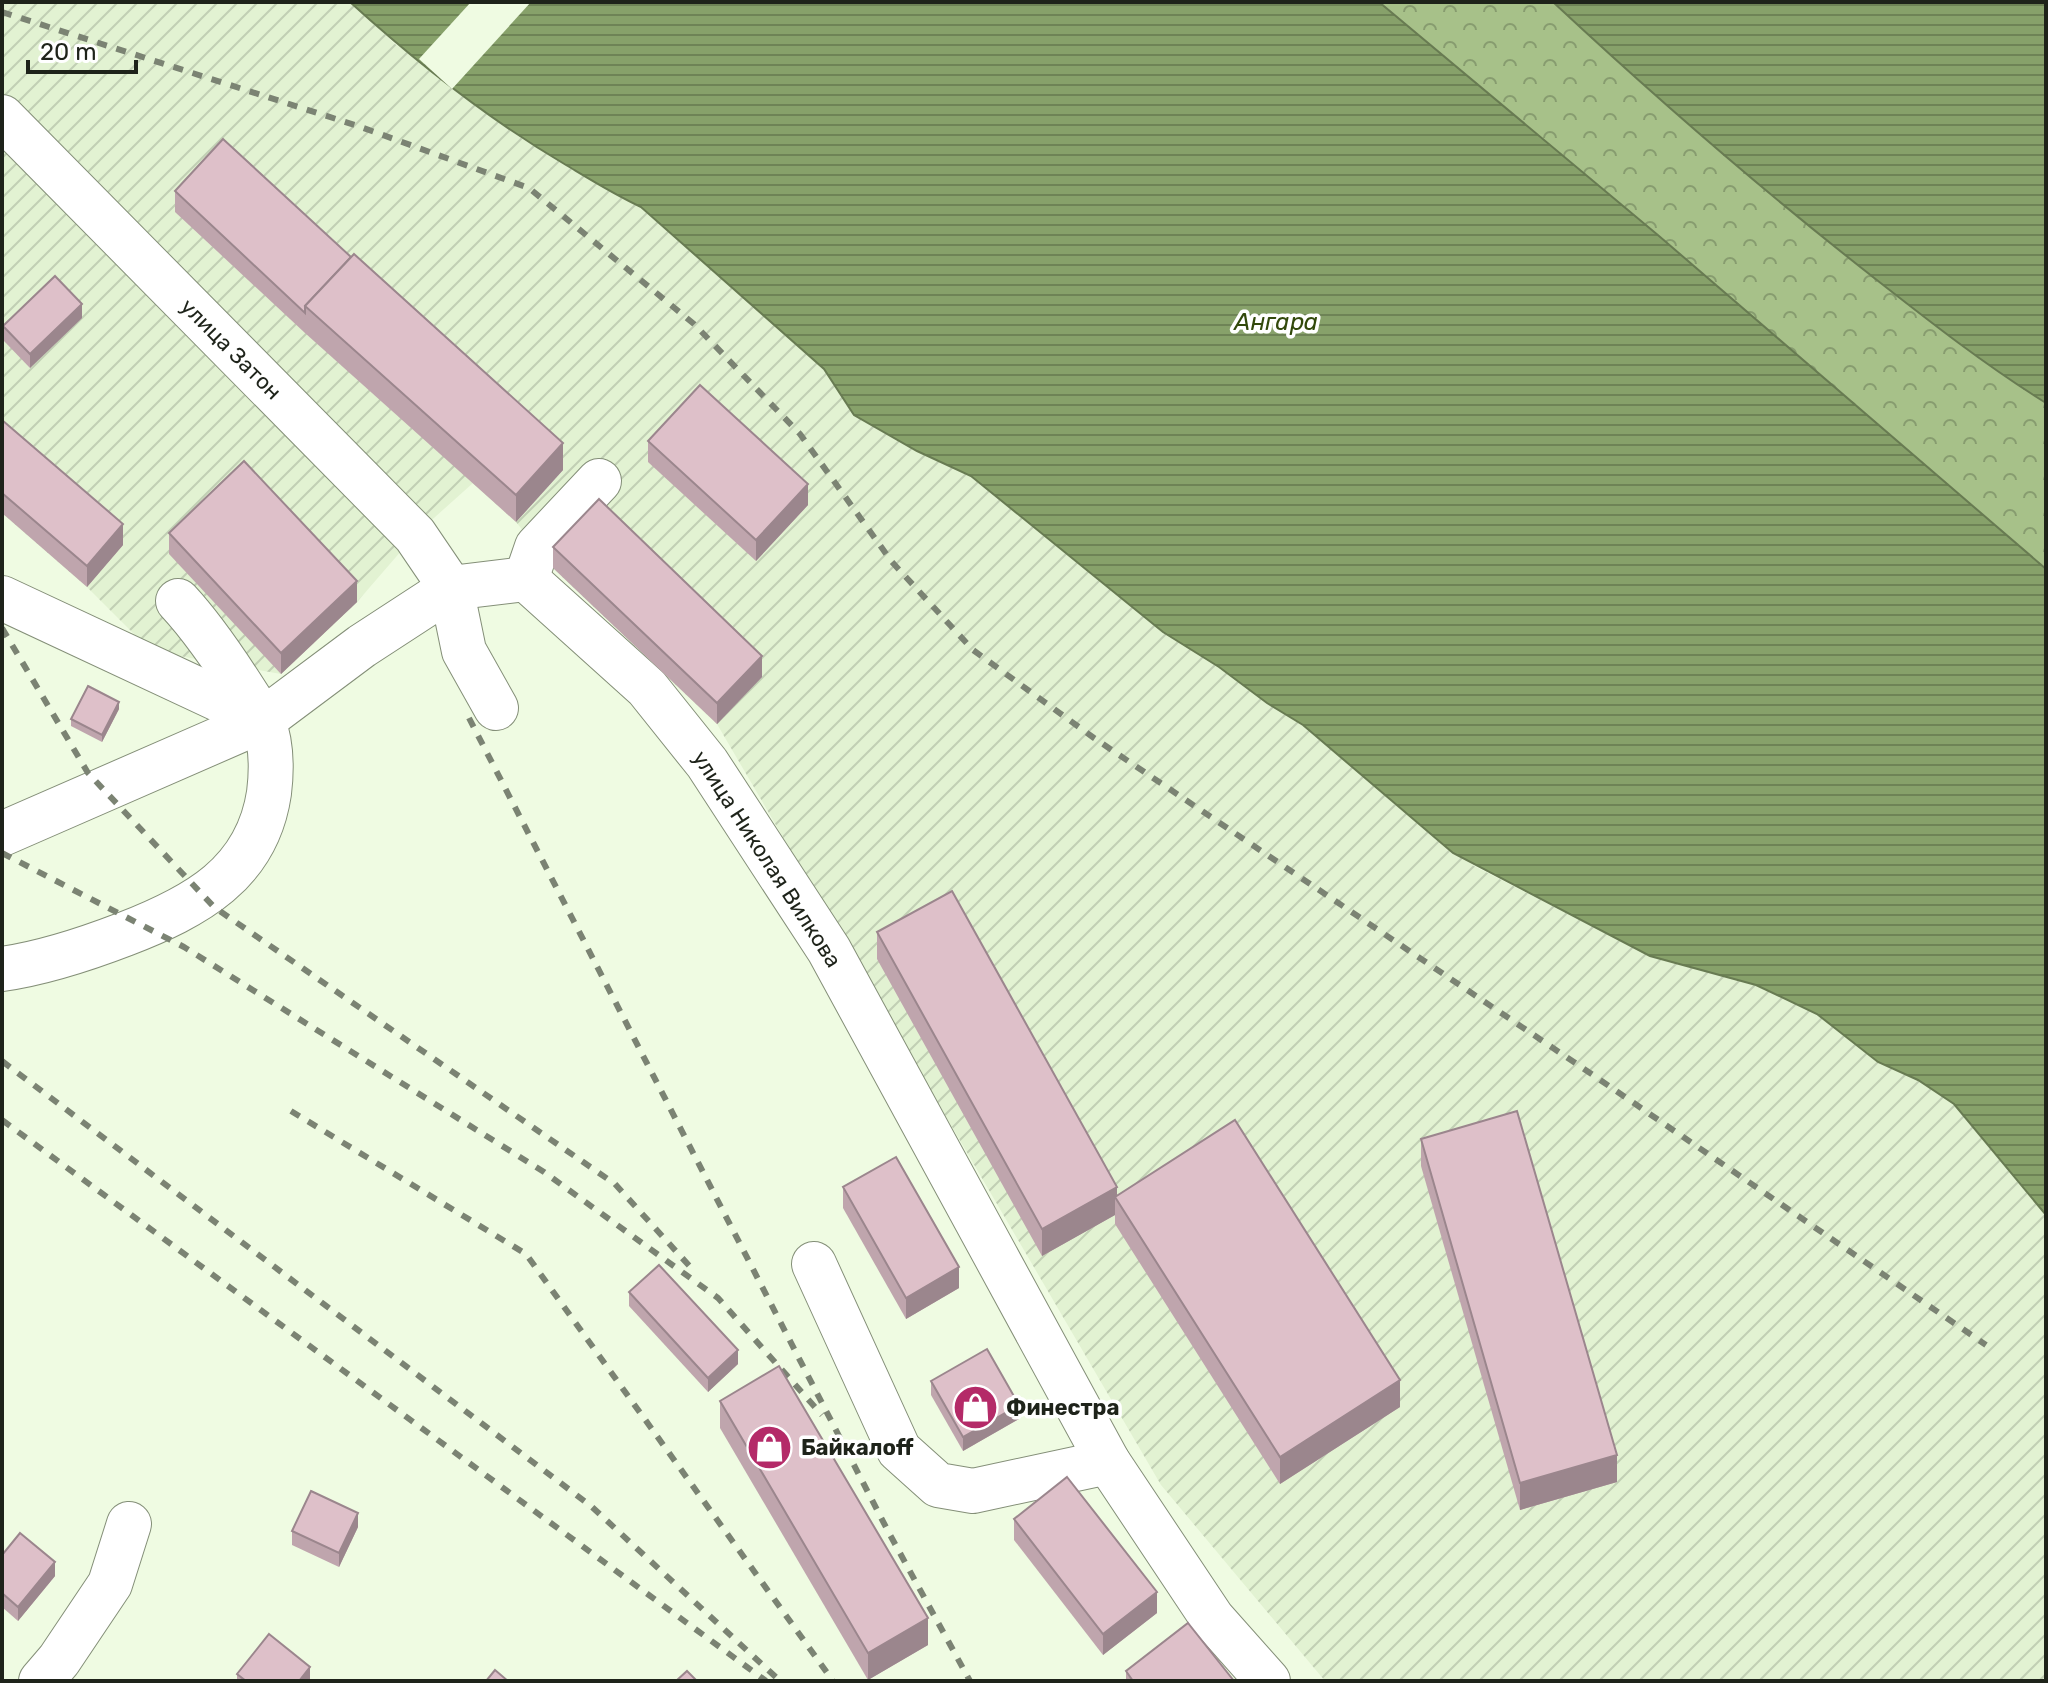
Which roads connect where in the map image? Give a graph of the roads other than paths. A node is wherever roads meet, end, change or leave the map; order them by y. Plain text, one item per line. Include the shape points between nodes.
1 (2, 117) edge
2 (599, 481) dead end
3 (526, 579) junction
4 (451, 588) junction
5 (2, 598) edge
6 (178, 601) dead end
7 (496, 708) dead end
8 (263, 720) junction
9 (2, 834) edge
10 (2, 969) edge
11 (814, 1264) dead end
12 (1108, 1462) junction
13 (129, 1524) dead end
14 (41, 1681) edge
15 (1268, 1681) edge

1 - 4 street, улица Затон via 415,535
2 - 3 street via 537,547
3 - 4 street
3 - 12 street, улица Николая Вилкова via 647,688 716,777 829,950
4 - 7 street via 464,651
4 - 8 street
5 - 8 street
6 - 8 street
8 - 9 street
8 - 10 street via 273,767 266,815 241,864 204,896 144,926
11 - 12 street via 899,1450 938,1485 973,1491
12 - 15 street, улица Николая Вилкова via 1212,1618
13 - 14 street via 110,1584

